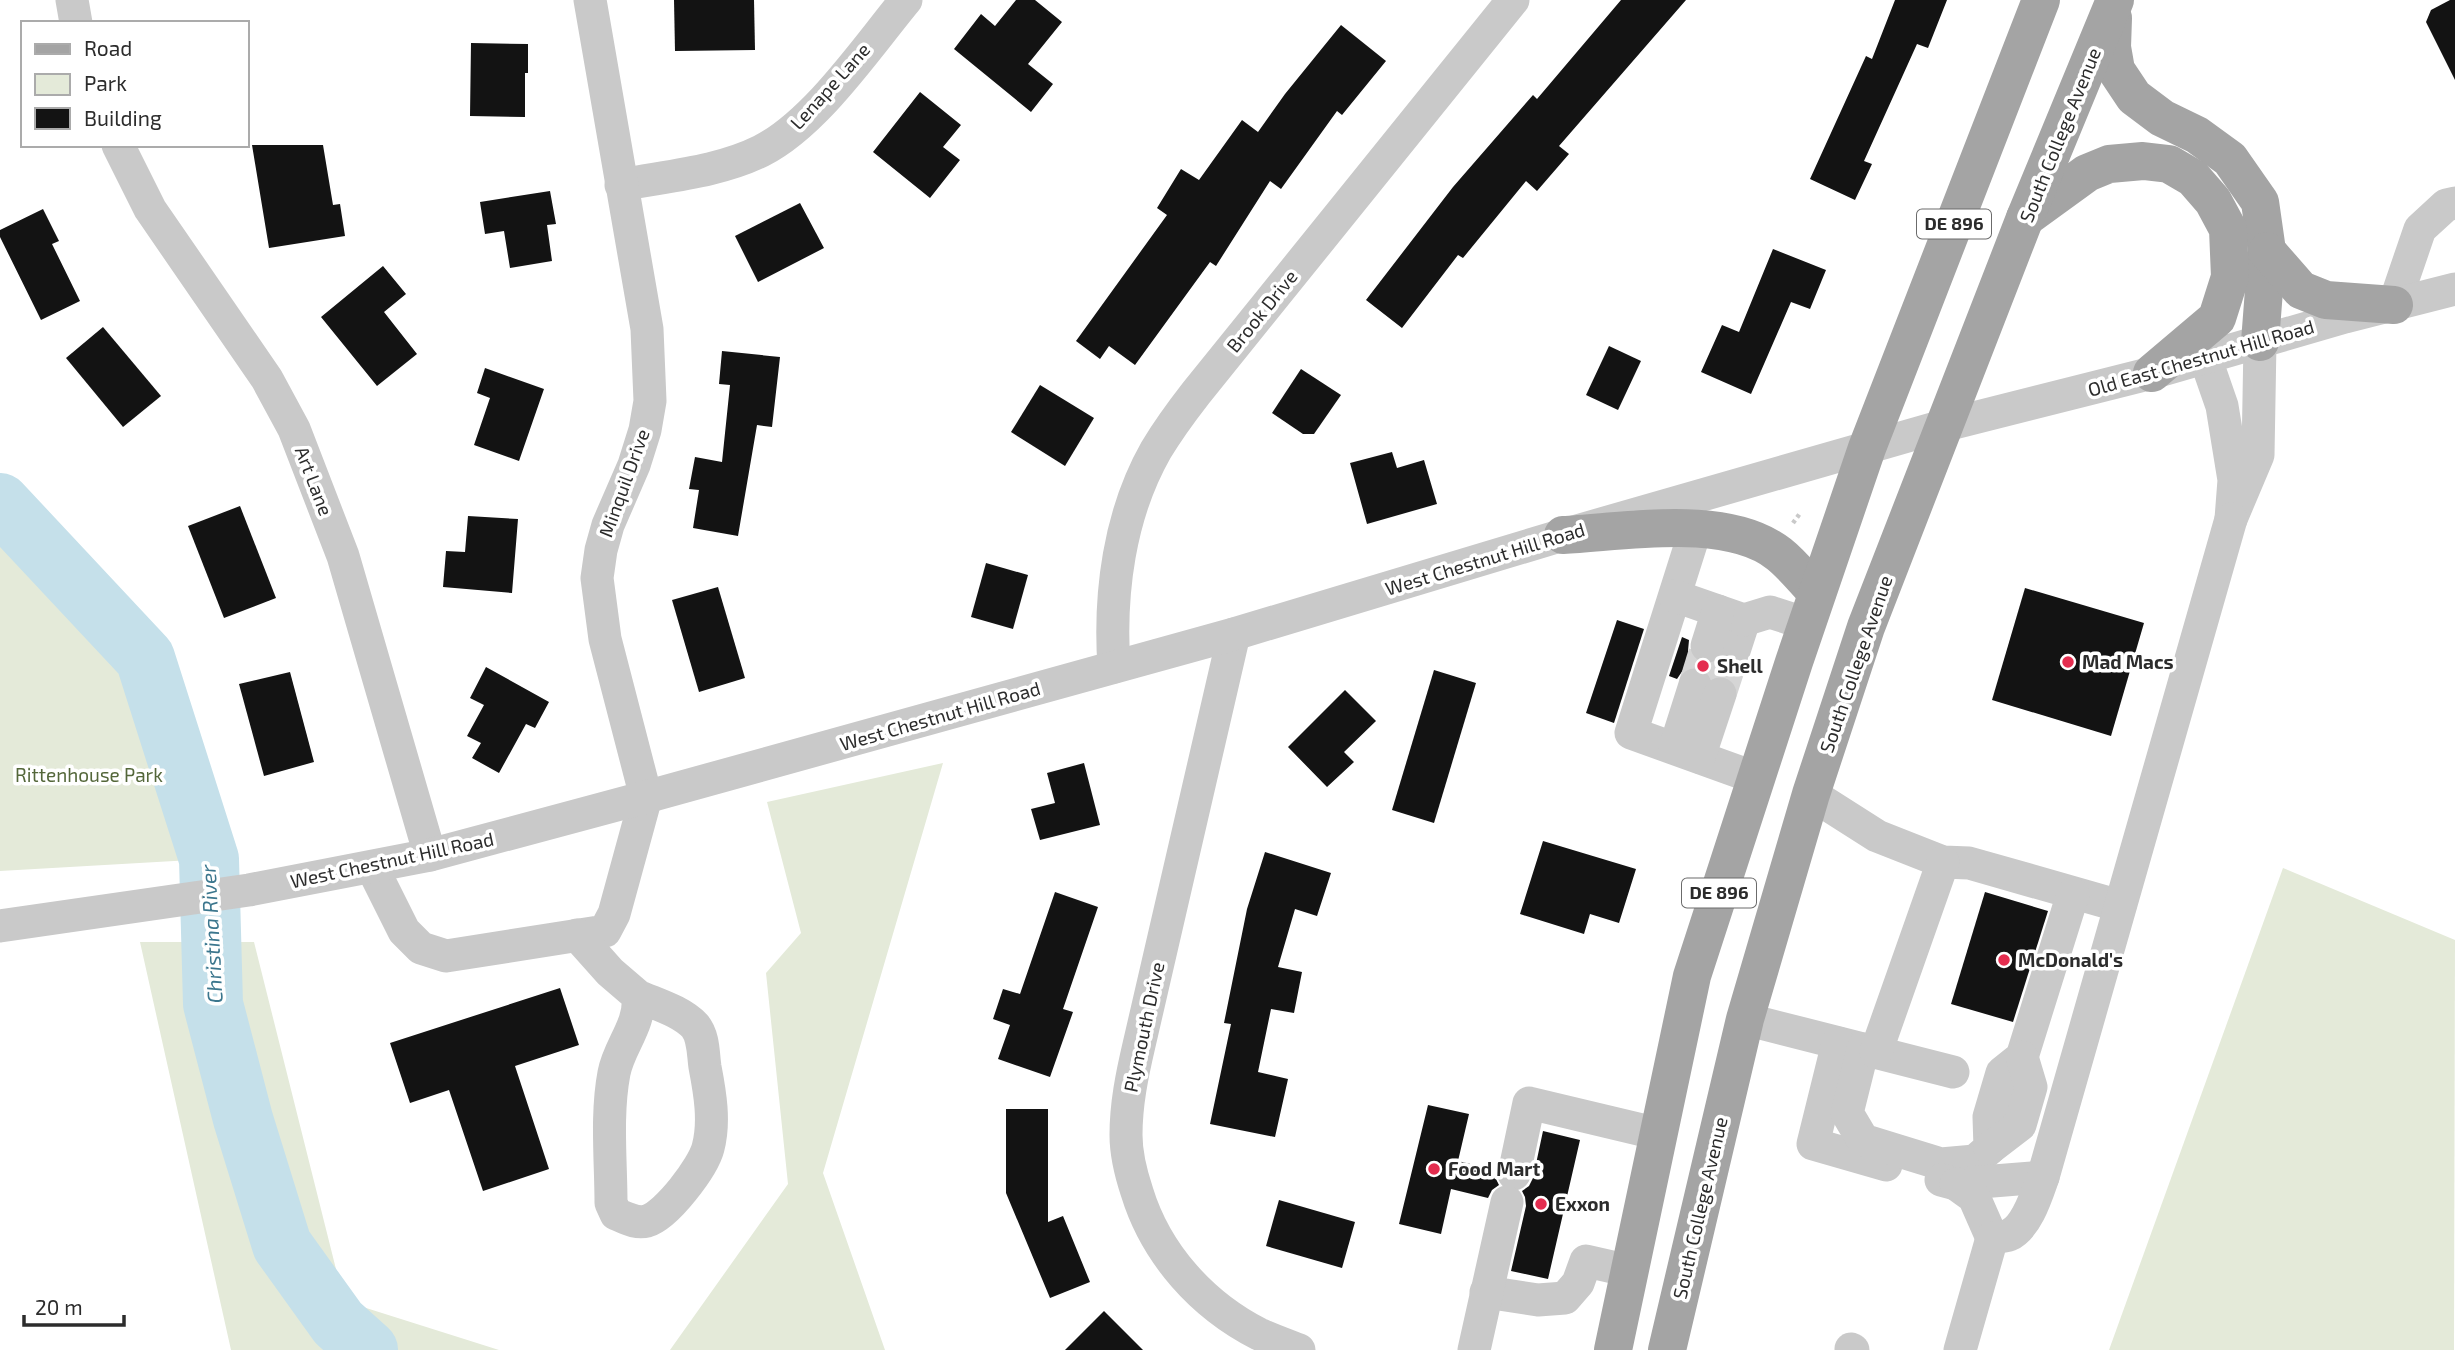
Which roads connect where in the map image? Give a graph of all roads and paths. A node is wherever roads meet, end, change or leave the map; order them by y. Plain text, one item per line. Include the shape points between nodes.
1 (72, 0) edge
2 (590, 0) edge
3 (906, 0) edge
4 (1513, 0) edge
5 (2041, 0) edge
6 (2114, 3) edge
7 (76, 21) edge
8 (119, 147) edge
9 (621, 185) junction
10 (2455, 203) edge
11 (2025, 218) junction
12 (2267, 251) junction
13 (2455, 289) edge
14 (2394, 305) junction
15 (2260, 342) junction
16 (2205, 358) junction
17 (2152, 373) junction
18 (1946, 425) junction
19 (1867, 448) junction
20 (2231, 519) junction
21 (1696, 528) junction
22 (1563, 535) junction
23 (1675, 597) junction
24 (1812, 609) junction
25 (1731, 616) junction
26 (1234, 634) junction
27 (1720, 650) tunnel mouth
28 (1114, 667) junction
29 (1708, 689) tunnel mouth
30 (1687, 752) junction
31 (1756, 778) junction
32 (1811, 794) junction
33 (646, 797) junction
34 (430, 855) junction
35 (1943, 862) junction
36 (372, 867) junction
37 (2073, 894) junction
38 (2120, 906) junction
39 (0, 926) edge
40 (577, 935) junction
41 (638, 996) junction
42 (1745, 1019) junction
43 (1859, 1048) junction
44 (1953, 1072) dead end
45 (1659, 1134) junction
46 (2043, 1177) junction
47 (1956, 1184) junction
48 (1992, 1238) junction
49 (1630, 1271) junction
50 (1486, 1292) junction
51 (1299, 1350) edge
52 (1475, 1350) edge
53 (1613, 1350) edge
54 (1667, 1350) edge
55 (1960, 1350) edge

1 - 7 street
2 - 9 street, Minquil Drive
3 - 9 street, Lenape Lane via 814,110 787,134 733,162
4 - 28 street, Brook Drive via 1196,393 1157,449 1143,475 1123,539 1113,604
5 - 19 main road, DE 896
6 - 11 main road, South College Avenue / DE 896
6 - 12 main road via 2116,70 2134,97 2230,159 2260,202
8 - 34 street, Art Lane via 150,209 267,379 294,429 343,556
9 - 33 street, Minquil Drive via 647,329 650,401 634,465 608,525 597,579 605,639
10 - 14 street via 2446,205 2420,229
11 - 17 main road via 2087,173 2109,164 2143,160 2169,164 2193,178 2213,201 2228,229 2230,277 2217,318
11 - 18 main road, South College Avenue / DE 896
12 - 14 main road via 2301,290 2326,300
12 - 15 main road
13 - 14 street, Old East Chestnut Hill Road
14 - 15 street, Old East Chestnut Hill Road
15 - 16 street, Old East Chestnut Hill Road
15 - 20 street via 2258,455
16 - 17 street, Old East Chestnut Hill Road
16 - 20 street via 2222,407 2234,480
17 - 18 street, Old East Chestnut Hill Road
18 - 19 street, Old East Chestnut Hill Road
18 - 32 main road, South College Avenue / DE 896 via 1867,627
19 - 22 street, West Chestnut Hill Road
19 - 24 main road, DE 896
20 - 38 street
21 - 22 main road
21 - 23 street
21 - 24 main road via 1740,535 1779,554
22 - 26 street, West Chestnut Hill Road
23 - 25 street
23 - 30 street via 1631,733
24 - 25 street
24 - 31 main road, DE 896
25 - 27 street
26 - 28 street, West Chestnut Hill Road
26 - 51 street, Plymouth Drive via 1128,1094 1126,1138 1143,1212 1164,1252 1191,1284 1222,1310 1259,1334
28 - 33 street, West Chestnut Hill Road
29 - 30 street
30 - 31 street
31 - 45 main road, DE 896 via 1692,976
32 - 35 street via 1877,836
32 - 42 main road, South College Avenue / DE 896
33 - 34 street, West Chestnut Hill Road
33 - 40 street via 614,914 605,931
34 - 36 street, West Chestnut Hill Road
35 - 37 street via 1969,863
35 - 43 street
36 - 39 street, West Chestnut Hill Road via 153,906
36 - 40 street via 404,931 421,948 446,956
37 - 38 street
37 - 43 street via 2022,1057 2031,1087 2020,1125 1975,1161 1941,1164 1863,1140 1847,1113
38 - 46 street
40 - 41 street
41 - 41 street via 637,1018 614,1072 611,1203 616,1214 647,1221 681,1194 708,1150 710,1098 700,1034 693,1024
42 - 43 street
42 - 54 main road, South College Avenue / DE 896
43 - 44 street
43 - 47 street via 1812,1144
45 - 49 main road, DE 896
45 - 50 street via 1529,1103
46 - 47 street
46 - 48 street via 2023,1221 2009,1235
47 - 48 street via 1974,1197
48 - 55 street
49 - 50 street via 1586,1261 1578,1283 1565,1298 1538,1300
49 - 53 main road, DE 896
50 - 52 street

